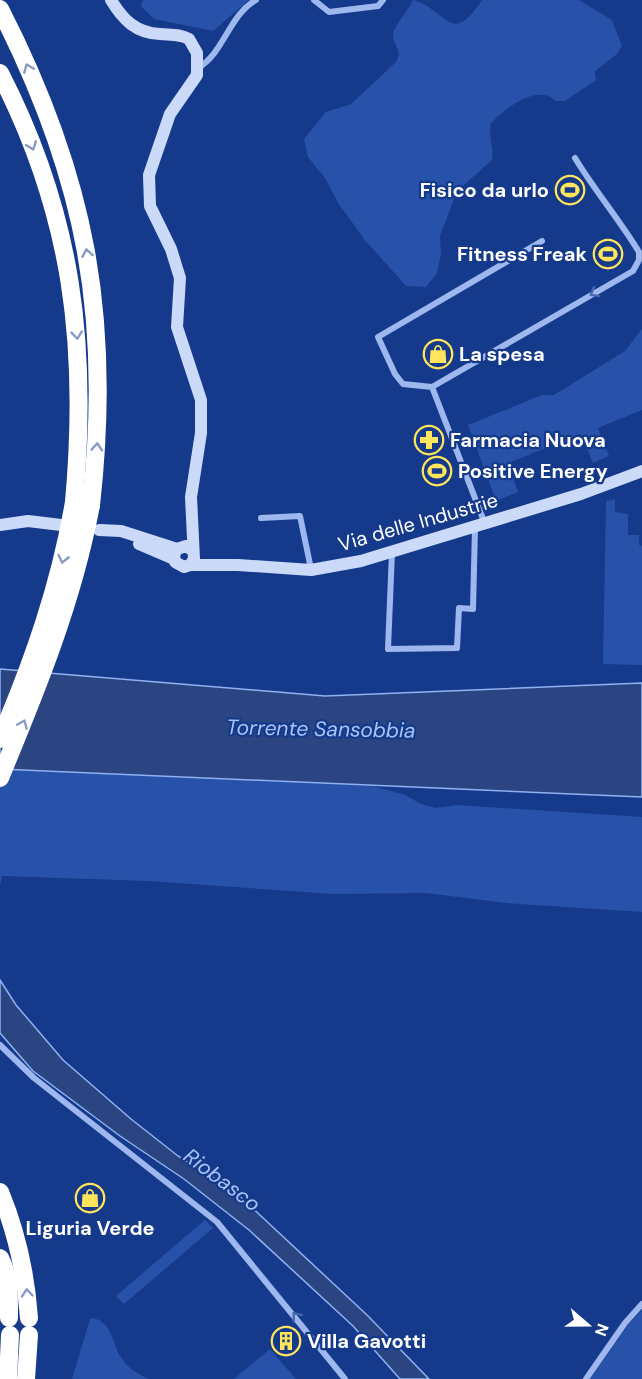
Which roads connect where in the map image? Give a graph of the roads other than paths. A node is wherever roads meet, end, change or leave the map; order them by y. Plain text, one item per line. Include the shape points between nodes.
1 (111, 0) edge
2 (256, 0) edge
3 (314, 0) edge
4 (383, 0) edge
5 (0, 9) edge
6 (198, 68) junction
7 (0, 74) edge
8 (575, 158) dead end
9 (542, 241) dead end
10 (432, 387) junction
11 (642, 471) edge
12 (191, 497) junction
13 (82, 504) junction
14 (261, 518) dead end
15 (0, 525) edge
16 (61, 525) dead end
17 (480, 526) junction
18 (103, 531) dead end
19 (177, 551) junction
20 (392, 552) junction
21 (192, 556) junction
22 (312, 570) junction
23 (0, 739) edge
24 (0, 778) edge
25 (0, 1045) edge
26 (0, 1192) edge
27 (0, 1228) edge
28 (0, 1258) edge
29 (23, 1269) junction
30 (642, 1304) edge
31 (8, 1379) edge
32 (26, 1379) edge
33 (345, 1379) edge
34 (586, 1379) edge

1 - 6 street via 130,25 144,32 189,39 197,52
2 - 6 street via 225,33 207,63
3 - 4 street via 329,12 378,6
13 -> 5 highway via 96,457 99,380 95,305 86,246 61,149
6 - 12 street via 194,81 170,114 149,175 150,206 180,278 177,327 201,400 201,433
7 -> 13 highway via 39,163 68,265 80,362
8 -> 10 street via 639,252 633,271
9 - 10 street via 378,337 403,384
10 - 17 street
11 - 17 street, Via delle Industrie
12 - 19 street
12 - 21 street
13 -> 23 highway, bridge via 47,618
24 -> 13 highway, bridge via 60,627
14 - 22 street via 300,516
15 - 16 street via 28,521
17 - 20 street, Via delle Industrie
17 - 20 street via 473,609 459,608 457,648 388,649
18 - 19 street via 121,531
19 - 21 street, Via delle Industrie via 186,546
19 - 21 street, Via delle Industrie via 180,566
20 - 22 street, Via delle Industrie
21 - 22 street, Via delle Industrie via 234,565
33 -> 25 street via 209,1215 34,1078
26 - 29 highway
27 - 29 highway
28 - 31 highway via 6,1268 8,1287
32 -> 29 highway via 29,1326
30 - 34 street

